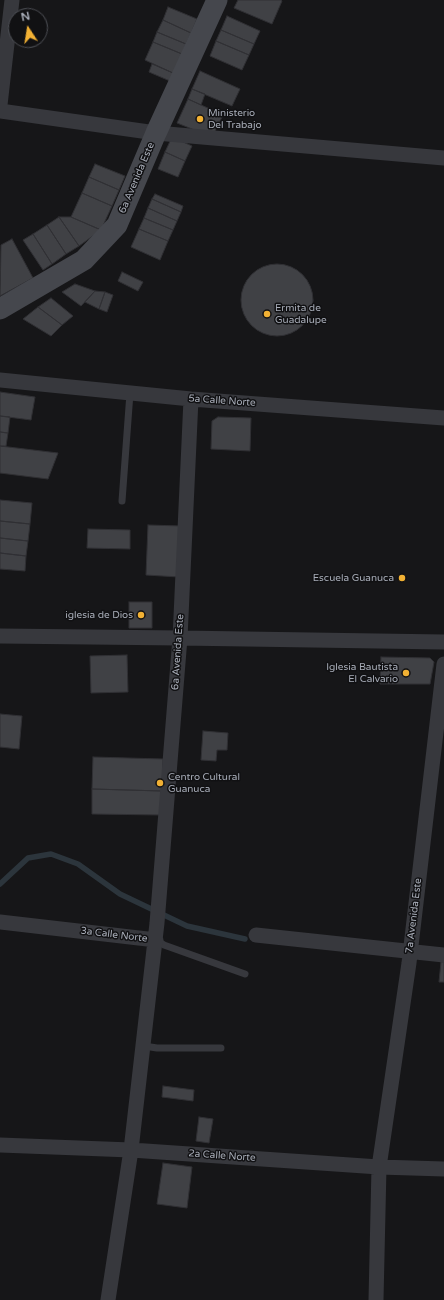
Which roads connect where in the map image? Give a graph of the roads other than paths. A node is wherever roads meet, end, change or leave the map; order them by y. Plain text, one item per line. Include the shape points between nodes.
1 (12, 0) edge
2 (217, 0) edge
3 (0, 106) edge
4 (0, 112) edge
5 (156, 133) junction
6 (444, 158) edge
7 (0, 309) edge
8 (0, 380) edge
9 (130, 393) junction
10 (192, 399) junction
11 (444, 418) edge
12 (122, 501) dead end
13 (0, 636) edge
14 (180, 638) junction
15 (444, 642) edge
16 (444, 664) edge
17 (0, 922) edge
18 (256, 935) dead end
19 (156, 940) junction
20 (410, 952) junction
21 (444, 955) edge
22 (245, 974) dead end
23 (144, 1046) junction
24 (221, 1048) dead end
25 (0, 1146) edge
26 (132, 1150) junction
27 (379, 1167) junction
28 (444, 1169) edge
29 (108, 1300) edge
30 (376, 1300) edge

1 - 3 street
2 - 5 street, 6a Avenida Este
4 - 5 street
5 - 6 street
5 - 7 street, 6a Avenida Este via 116,225 84,260
8 - 9 street, 5a Calle Norte
9 - 10 street, 5a Calle Norte
9 - 12 lane
10 - 11 street, 5a Calle Norte
10 - 14 street, 6a Avenida Este
13 - 14 street
14 - 15 street
14 - 19 street, 6a Avenida Este
16 - 20 street, 7a Avenida Este
17 - 19 street, 3a Calle Norte
18 - 20 street
19 - 22 lane, 3a Calle Norte
19 - 23 street, 6a Avenida Este
20 - 21 street
20 - 27 street, 7a Avenida Este
23 - 24 lane
23 - 26 street, 6a Avenida Este
25 - 26 street, 2a Calle Norte
26 - 27 street, 2a Calle Norte
26 - 29 street, 6a Avenida Este
27 - 28 street, 2a Calle Norte
27 - 30 street, 7a Avenida Este

